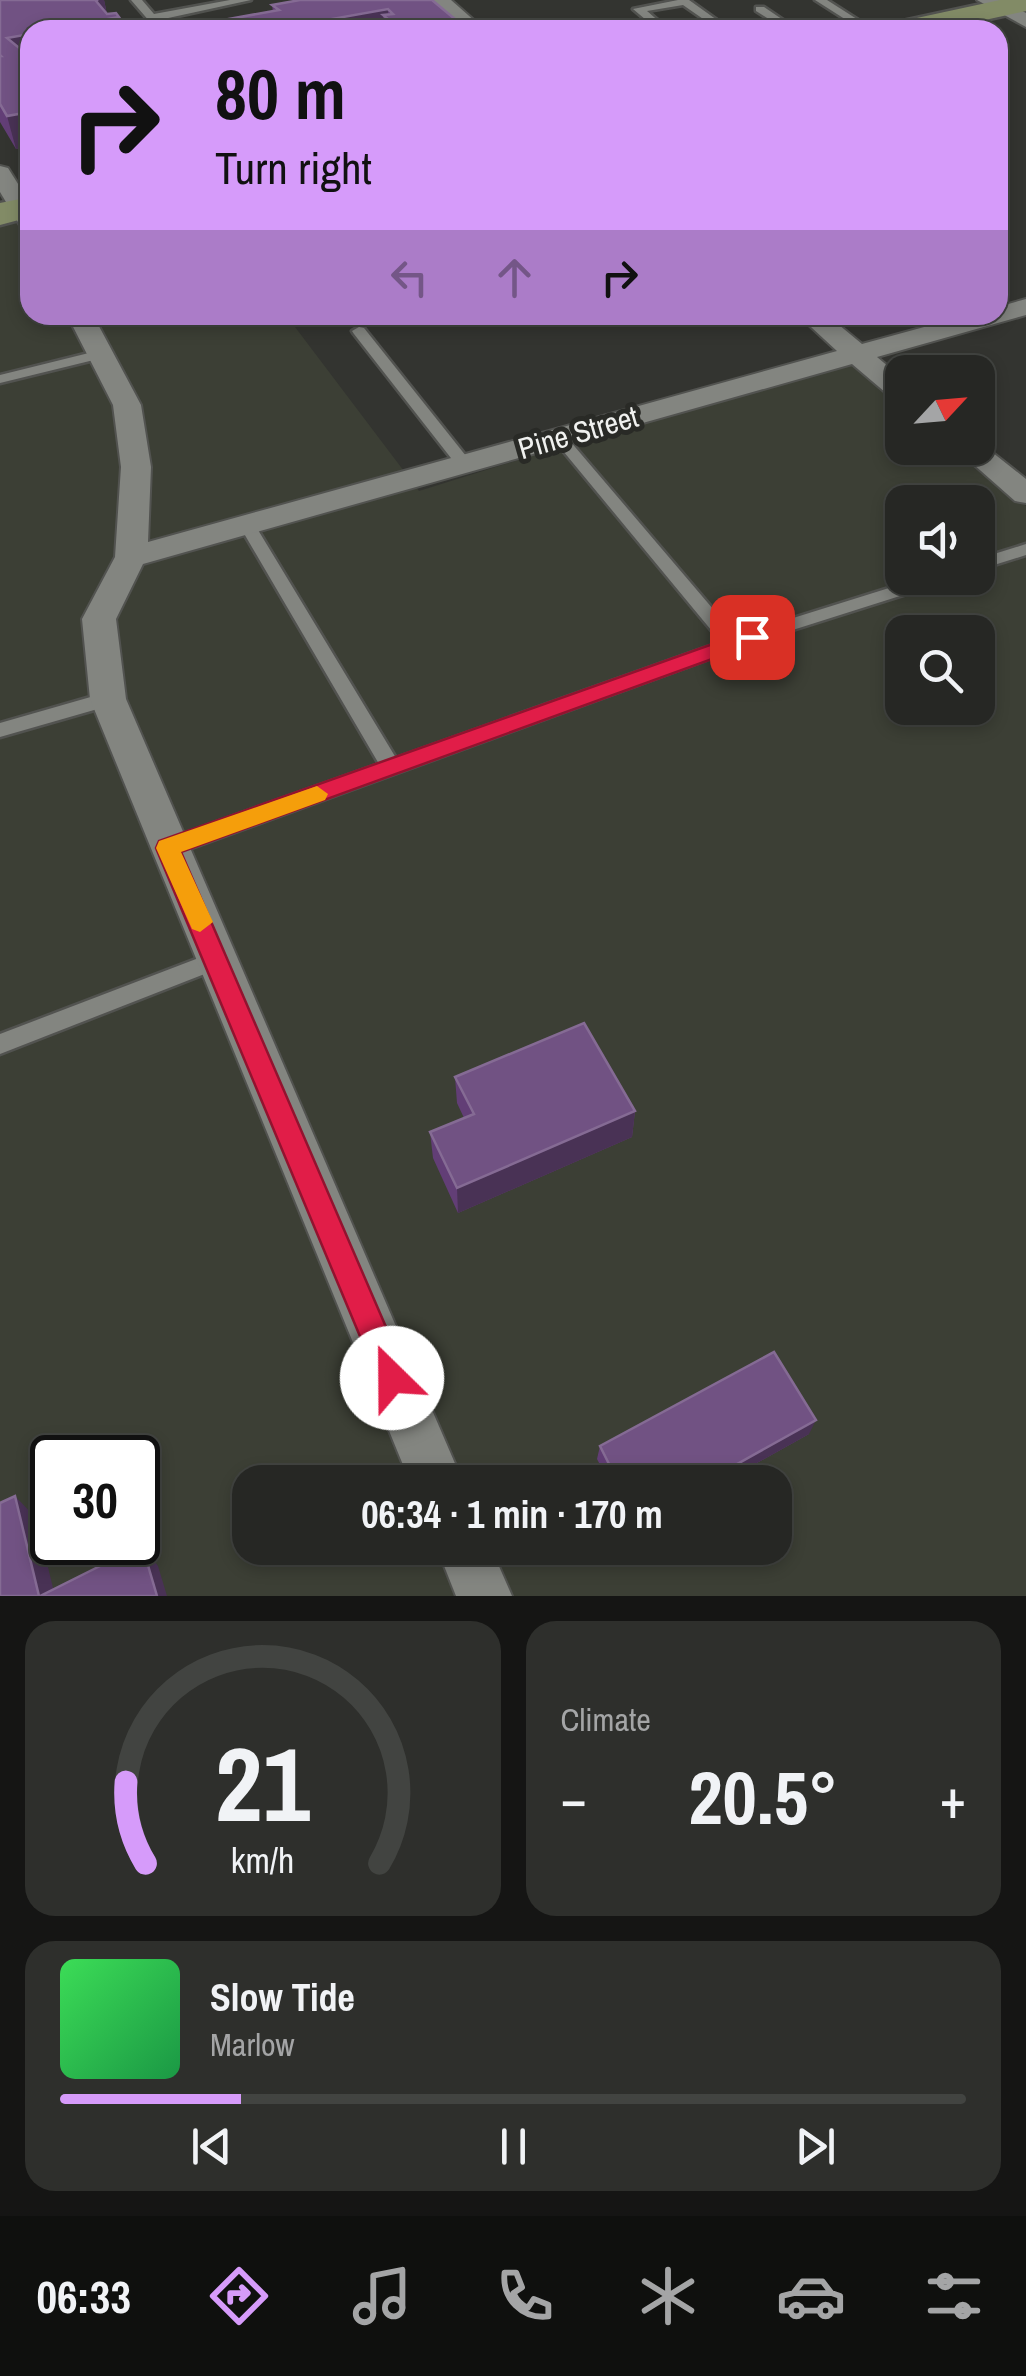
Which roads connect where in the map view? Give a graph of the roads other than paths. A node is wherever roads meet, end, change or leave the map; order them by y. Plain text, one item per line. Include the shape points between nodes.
1 (136, 0) edge
2 (246, 0) edge
3 (439, 0) edge
4 (820, 0) edge
5 (1010, 8) edge
6 (760, 9) dead end
7 (152, 18) joint
8 (464, 20) edge
9 (652, 20) edge
10 (711, 20) edge
11 (777, 20) edge
12 (852, 20) edge
13 (949, 20) edge
14 (0, 173) edge
15 (20, 211) edge
16 (85, 325) edge
17 (824, 325) edge
18 (961, 325) edge
19 (359, 332) dead end
20 (101, 354) junction
21 (857, 354) junction
22 (885, 378) edge
23 (0, 379) edge
24 (559, 438) junction
25 (464, 464) junction
26 (991, 465) edge
27 (1026, 494) edge
28 (247, 525) junction
29 (1026, 549) edge
30 (130, 557) junction
31 (995, 559) edge
32 (885, 595) edge
33 (733, 644) junction
34 (108, 698) junction
35 (0, 730) edge
36 (390, 768) junction
37 (168, 848) junction
38 (217, 960) junction
39 (0, 1044) edge
40 (429, 1465) edge
41 (471, 1565) edge
42 (484, 1596) edge

1 - 7 lane
2 - 7 lane
3 - 8 street
4 - 12 lane
5 - 13 main road
6 - 11 lane
9 - 10 lane via 638,9 685,2
14 - 15 street
16 - 20 street
17 - 21 street
18 - 21 street, Pine Street
19 - 25 lane
20 - 23 lane
20 - 30 street via 127,404 136,467
21 - 22 street
21 - 24 street, Pine Street
24 - 25 street, Pine Street
24 - 33 lane
25 - 28 street, Pine Street
26 - 27 street
28 - 30 street, Pine Street
28 - 36 lane
29 - 31 lane
30 - 34 street via 99,619
32 - 33 lane
33 - 36 lane
34 - 35 lane
34 - 37 street
36 - 37 lane
37 - 38 street
38 - 39 lane
38 - 40 street
41 - 42 street

